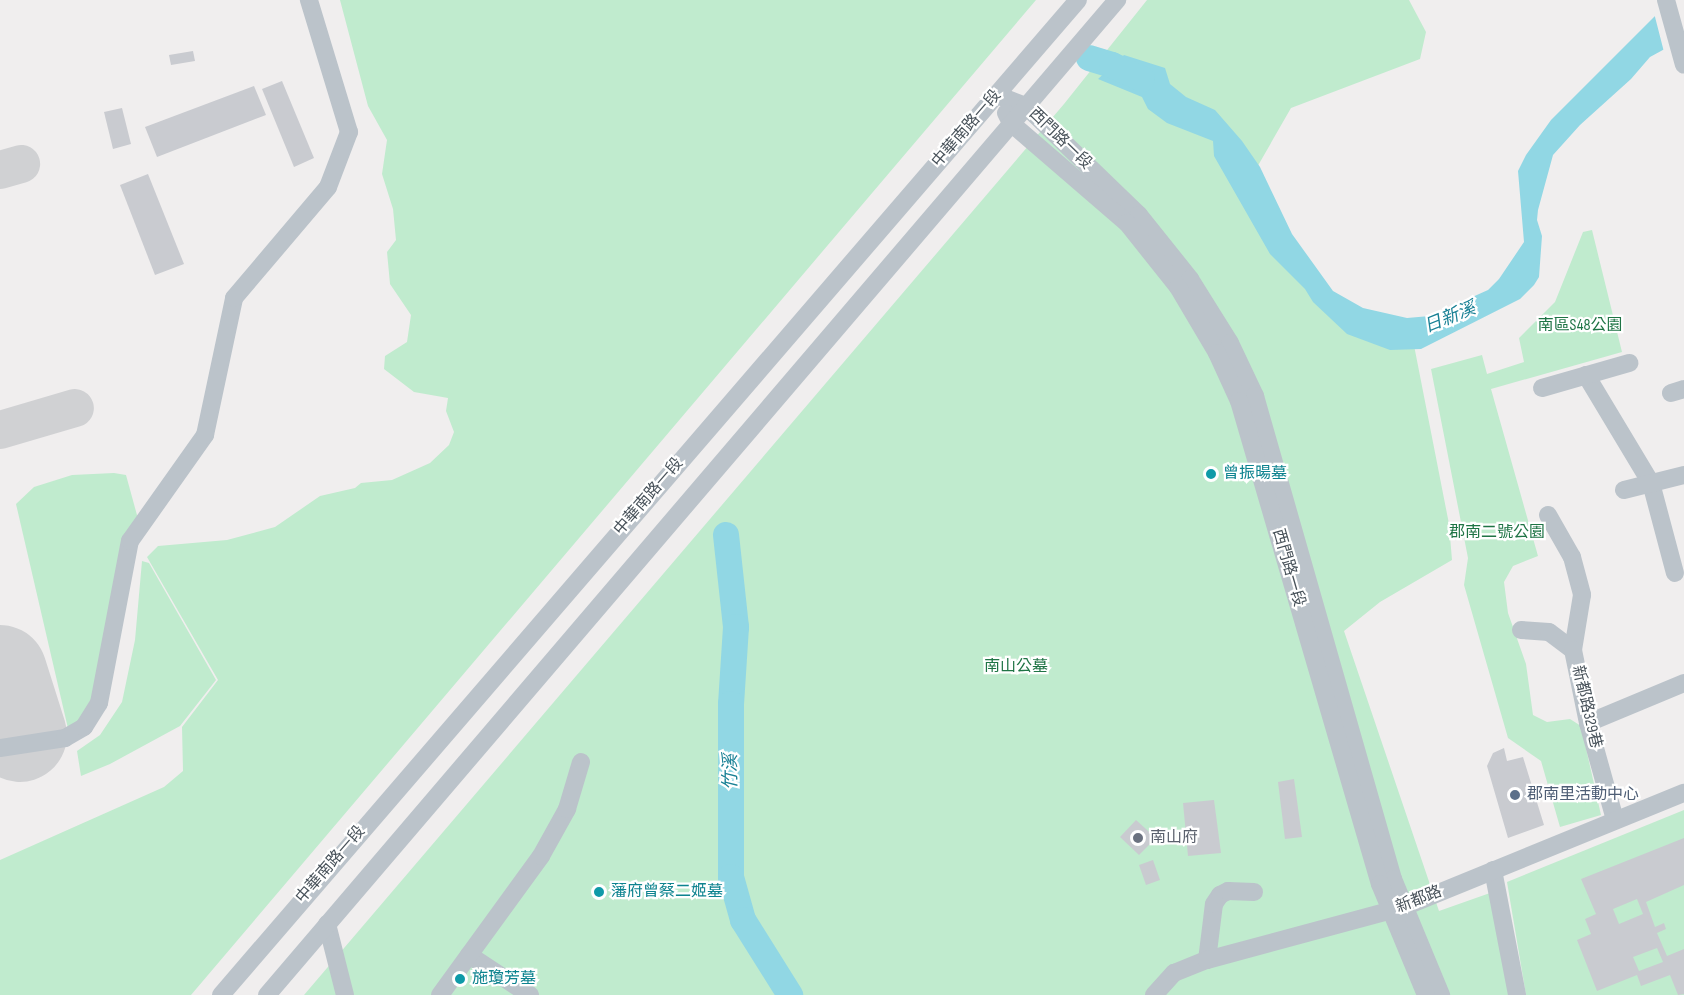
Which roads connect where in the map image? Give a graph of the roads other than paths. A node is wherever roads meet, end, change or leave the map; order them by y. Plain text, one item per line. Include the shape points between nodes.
1 (309, 0) edge
2 (1078, 0) edge
3 (1118, 0) edge
4 (1666, 0) edge
5 (1680, 45) edge
6 (1684, 65) edge
7 (997, 95) junction
8 (1026, 106) junction
9 (1011, 123) junction
10 (1629, 363) dead end
11 (1586, 375) junction
12 (1542, 388) dead end
13 (1684, 475) edge
14 (1651, 483) junction
15 (1624, 490) dead end
16 (1548, 515) dead end
17 (1675, 573) dead end
18 (1521, 630) dead end
19 (1573, 650) junction
20 (1684, 683) edge
21 (1588, 723) junction
22 (0, 748) edge
23 (580, 762) dead end
24 (1684, 793) edge
25 (1615, 820) junction
26 (1493, 870) junction
27 (1254, 892) dead end
28 (1397, 909) junction
29 (327, 924) junction
30 (469, 955) junction
31 (1207, 960) junction
32 (221, 995) edge
33 (267, 995) edge
34 (345, 995) edge
35 (440, 995) edge
36 (530, 995) edge
37 (1154, 995) edge
38 (1426, 995) edge
39 (1441, 995) edge
40 (1517, 995) edge

1 - 22 street via 349,132 328,187 234,298 205,435 130,541 99,703 84,727 64,738
2 - 7 street, 中華南路一段
3 - 8 street, 中華南路一段
4 - 5 street
5 - 6 street
7 - 8 street, 西門路一段
7 - 9 street, 西門路一段
7 - 32 street, 中華南路一段
8 - 9 street, 中華南路一段
8 - 28 street, 西門路一段 via 1139,215 1183,270 1230,344 1255,396 1393,879
9 - 28 street, 西門路一段 via 1127,223 1178,287 1217,353 1239,401 1359,819
9 - 29 street, 中華南路一段
10 - 11 street
11 - 12 street
11 - 14 street
13 - 14 street
14 - 15 street
14 - 17 street
16 - 19 street via 1572,557 1582,595
18 - 19 street, 新都路329巷 via 1549,632
19 - 21 street, 新都路329巷
20 - 21 street
21 - 25 street, 新都路329巷
23 - 30 street via 567,809 541,856
24 - 25 street, 新都路
25 - 26 street, 新都路
26 - 28 street, 新都路
26 - 40 street
27 - 31 street via 1228,891 1220,895 1214,904
28 - 31 street, 新都路
28 - 38 street, 西門路一段
28 - 39 street, 西門路一段
29 - 33 street, 中華南路一段
29 - 34 street
30 - 35 street
30 - 36 street
31 - 37 street, 新都路 via 1174,973

